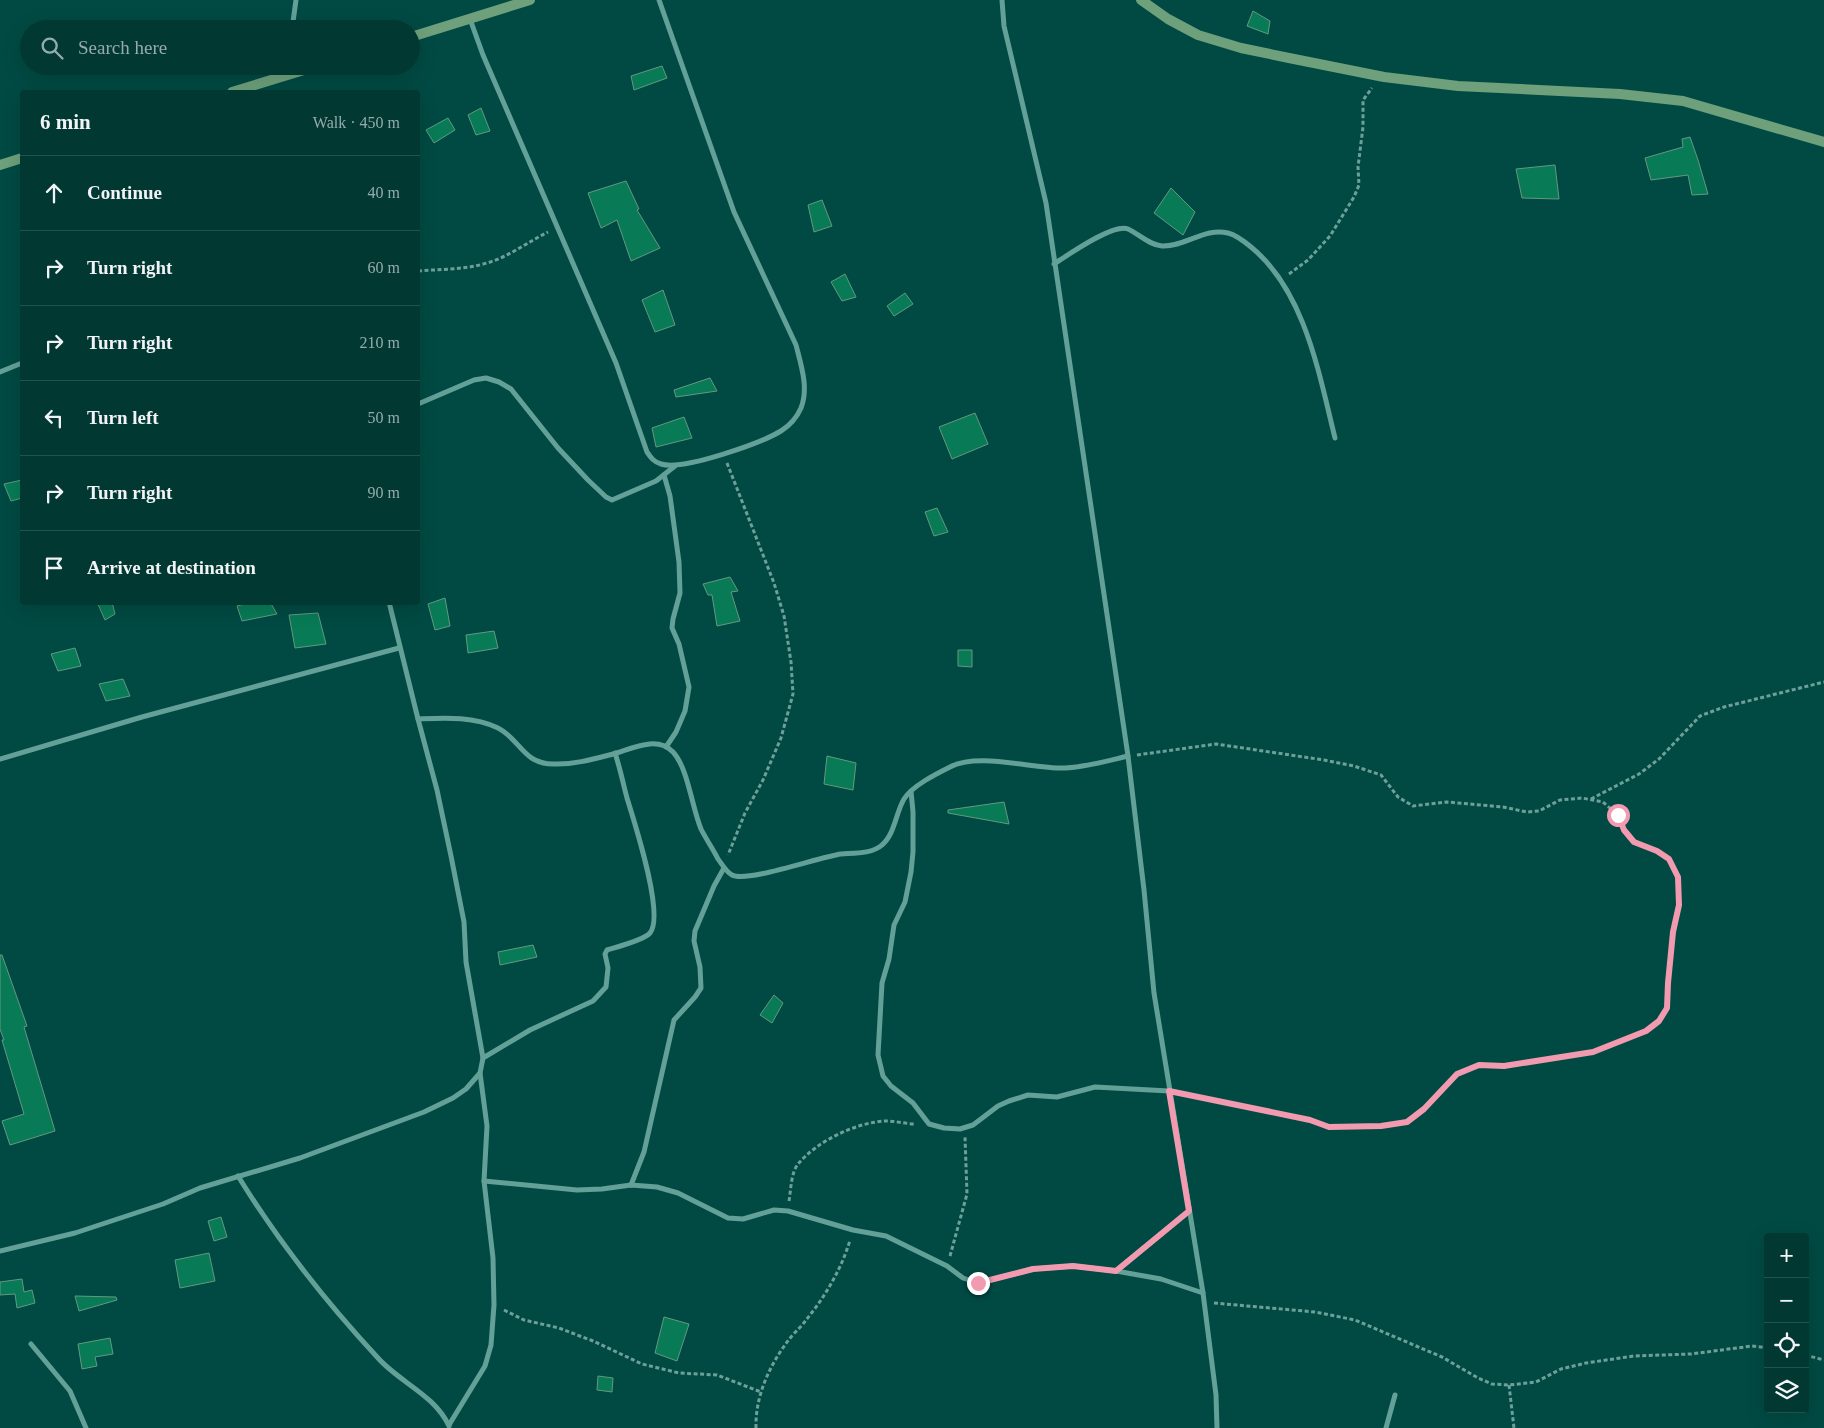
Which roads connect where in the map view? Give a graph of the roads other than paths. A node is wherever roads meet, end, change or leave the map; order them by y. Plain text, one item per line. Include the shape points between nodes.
1 (296, 0) edge
2 (530, 0) edge
3 (659, 0) edge
4 (1002, 0) edge
5 (1141, 0) edge
6 (470, 19) junction
7 (293, 20) edge
8 (420, 34) edge
9 (281, 75) edge
10 (238, 90) edge
11 (1824, 142) edge
12 (20, 159) edge
13 (0, 165) edge
14 (1054, 264) junction
15 (20, 364) edge
16 (0, 372) edge
17 (420, 403) edge
18 (1335, 438) dead end
19 (675, 466) junction
20 (664, 475) junction
21 (390, 605) edge
22 (399, 648) junction
23 (418, 719) junction
24 (666, 747) junction
25 (615, 753) junction
26 (1128, 756) junction
27 (0, 759) edge
28 (911, 791) junction
29 (724, 868) junction
30 (483, 1058) junction
31 (480, 1073) junction
32 (1169, 1091) junction
33 (238, 1176) junction
34 (484, 1181) junction
35 (630, 1185) junction
36 (1189, 1211) junction
37 (0, 1251) edge
38 (1116, 1271) junction
39 (1203, 1294) junction
40 (31, 1344) dead end
41 (1395, 1394) dead end
42 (449, 1427) edge
43 (86, 1428) edge
44 (1217, 1428) edge
45 (1386, 1428) edge

1 - 7 street
2 - 6 street
3 - 19 street via 734,212 796,345 805,391 801,408 781,431 723,454
4 - 14 street via 1004,26 1046,203
5 - 11 street via 1198,36 1241,48 1384,77 1458,86 1620,94 1683,101
6 - 8 street
6 - 19 street via 616,363 647,452 662,465
9 - 10 street
12 - 13 street
14 - 18 street via 1087,242 1126,228 1160,246 1176,245 1215,232 1229,233 1246,243 1262,256 1287,290 1314,355
14 - 26 street
15 - 16 street
17 - 20 street via 486,378 511,389 558,448 606,497 612,500
19 - 20 street
20 - 24 street via 679,562 680,593 672,628 689,687 685,711
21 - 22 street
22 - 23 street
22 - 27 street
23 - 25 street via 453,718 487,724 503,731 530,758 544,763 564,764
23 - 30 street via 437,790 464,922 466,962
24 - 25 street via 644,745
24 - 29 street via 680,764 701,829
25 - 30 street via 644,855 654,926 643,938 607,950 606,987 593,1001 530,1030
26 - 28 street via 1062,768 970,762 952,765
26 - 32 street via 1154,993
28 - 29 street via 904,798 884,844 877,848 740,877 731,875
28 - 32 street via 911,872 905,902 894,924 882,983 878,1055 883,1076 891,1086 913,1103 929,1124 944,1128 973,1125 1009,1101 1028,1096 1057,1097 1095,1087
29 - 35 street via 695,931 701,988 674,1020 644,1152
30 - 31 street
31 - 33 street via 466,1089 424,1112 300,1158
31 - 34 street via 487,1126
32 - 36 street
33 - 37 street via 75,1233
33 - 42 street via 261,1214 336,1310 379,1360 440,1412
34 - 35 street via 577,1190
34 - 42 street via 493,1258 491,1345 484,1366
35 - 38 street via 678,1193 728,1218 743,1219 774,1210 788,1211 886,1236 978,1283 1033,1269 1073,1266
36 - 38 street
36 - 39 street
38 - 39 street via 1161,1279
39 - 44 street
40 - 43 street via 70,1391
41 - 45 street

